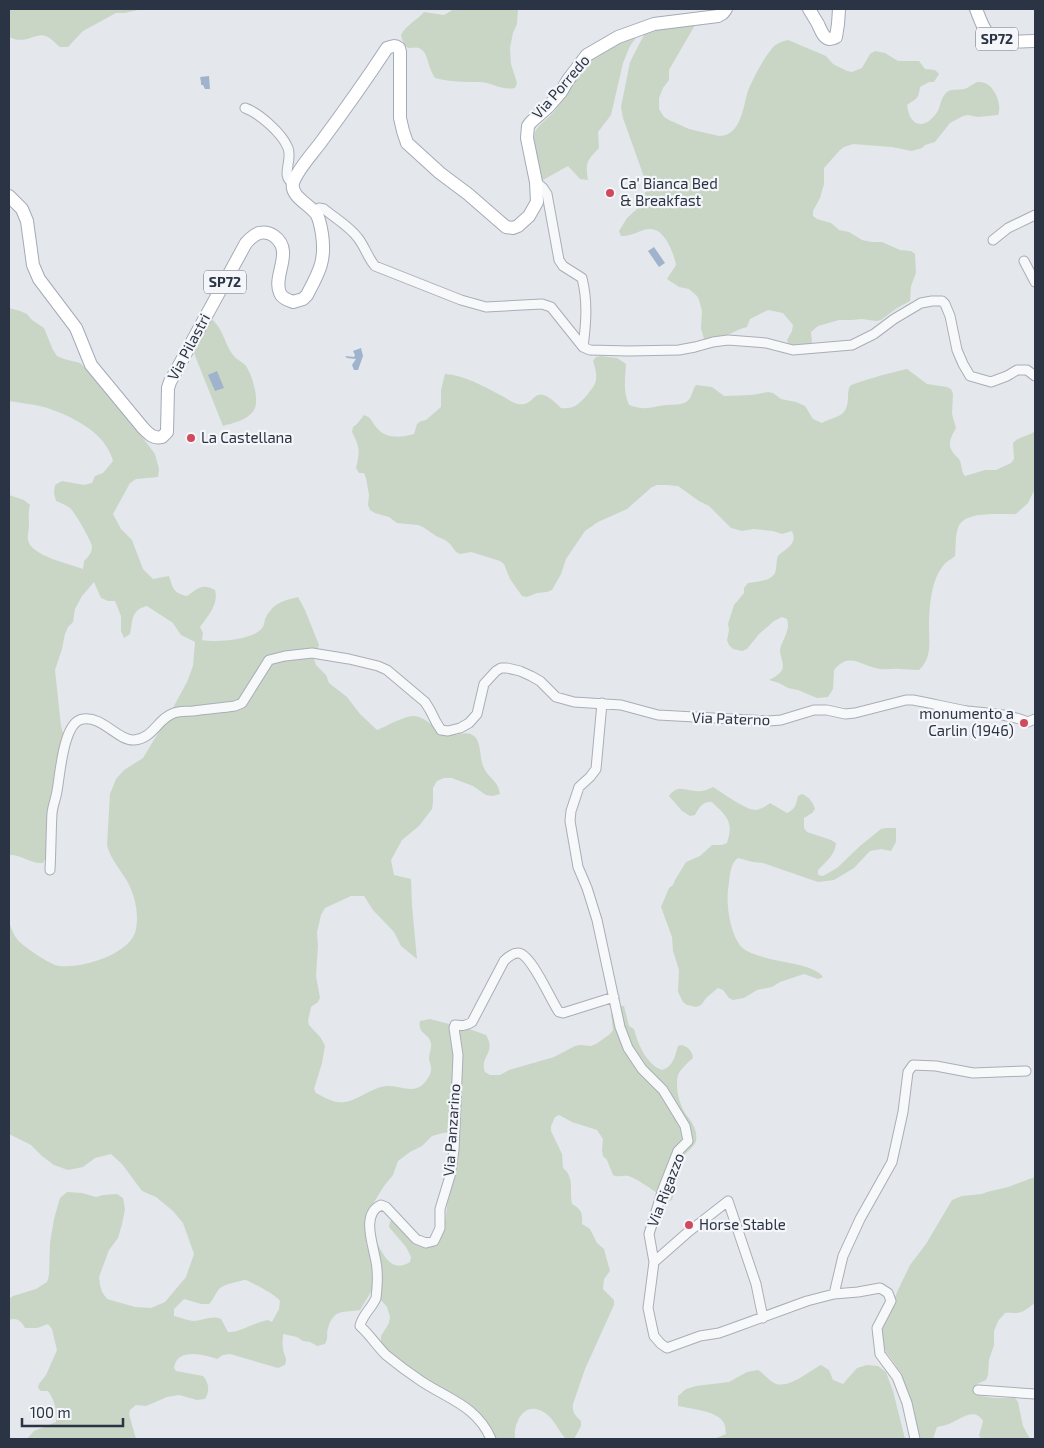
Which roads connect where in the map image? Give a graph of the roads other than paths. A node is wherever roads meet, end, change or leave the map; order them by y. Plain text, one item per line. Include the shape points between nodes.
1 (726, 9) edge
2 (809, 9) edge
3 (839, 9) edge
4 (976, 9) edge
5 (1035, 41) edge
6 (246, 108) dead end
7 (536, 182) junction
8 (293, 183) junction
9 (9, 196) edge
10 (314, 211) junction
11 (1035, 215) edge
12 (992, 240) dead end
13 (1024, 261) dead end
14 (1035, 282) edge
15 (583, 347) junction
16 (1035, 376) edge
17 (602, 703) junction
18 (1035, 719) edge
19 (50, 870) dead end
20 (614, 997) junction
21 (1026, 1071) dead end
22 (654, 1262) junction
23 (834, 1294) junction
24 (763, 1318) junction
25 (978, 1390) dead end
26 (1035, 1394) edge
27 (491, 1439) edge
28 (915, 1439) edge

1 - 7 main road, Via Porredo via 718,16 640,28 587,54 561,92 528,126 527,138
2 - 3 main road via 825,38 832,39 838,30
4 - 5 main road, SP72 via 986,31 994,38
6 - 8 street via 278,133 288,147 286,176
7 - 8 main road, Via Porredo via 534,209 518,226 506,227 411,148 404,138 400,118 399,48 392,46
7 - 15 street via 547,194 559,260 582,278 587,315
8 - 10 main road, Via Pilastri / SP72 via 294,192
9 - 10 main road, Via Pilastri / SP72 via 22,209 27,221 35,272 76,328 91,365 143,428 158,438 167,432 170,382 251,237 268,233 281,244 283,258 279,293 292,302 307,295 324,255 320,224
10 - 15 street via 324,209 357,236 376,266 486,307 542,304 551,307
11 - 12 street
13 - 14 street
15 - 16 street via 590,350 679,350 728,340 766,343 793,350 852,345 921,303 942,301 950,316 957,350 970,376 991,382 1017,370 1027,370
17 - 18 street, Via Paterno via 658,715 769,722 814,710 846,714 913,700 1028,722
17 - 19 street, Via Paterno via 561,699 531,676 501,668 484,684 473,719 448,731 441,730 425,702 378,666 312,653 269,660 242,703 175,712 142,738 129,740 92,719 79,720 62,756 52,810
17 - 20 street, Via Rigazzo via 596,769 579,787 570,821 578,867 597,920
20 - 22 street, Via Rigazzo via 628,1048 642,1069 663,1090 685,1126 688,1141 678,1151 649,1231
20 - 27 street, Via Panzarino via 559,1012 535,968 522,954 504,961 472,1022 455,1025 454,1028 458,1055 454,1150 440,1208 440,1228 434,1241 426,1243 416,1239 386,1207 381,1205 372,1212 370,1239 378,1270 376,1298 360,1326 385,1354 421,1381 466,1407
21 - 23 street via 973,1073 913,1065 908,1072 892,1162 843,1256
22 - 24 street, Via Rigazzo via 648,1308 654,1336 668,1348
22 - 24 street via 728,1201 756,1284
23 - 24 street, Via Rigazzo
23 - 28 street, Via Rigazzo via 880,1288 888,1293 891,1300 877,1328 880,1354 898,1377
25 - 26 street

